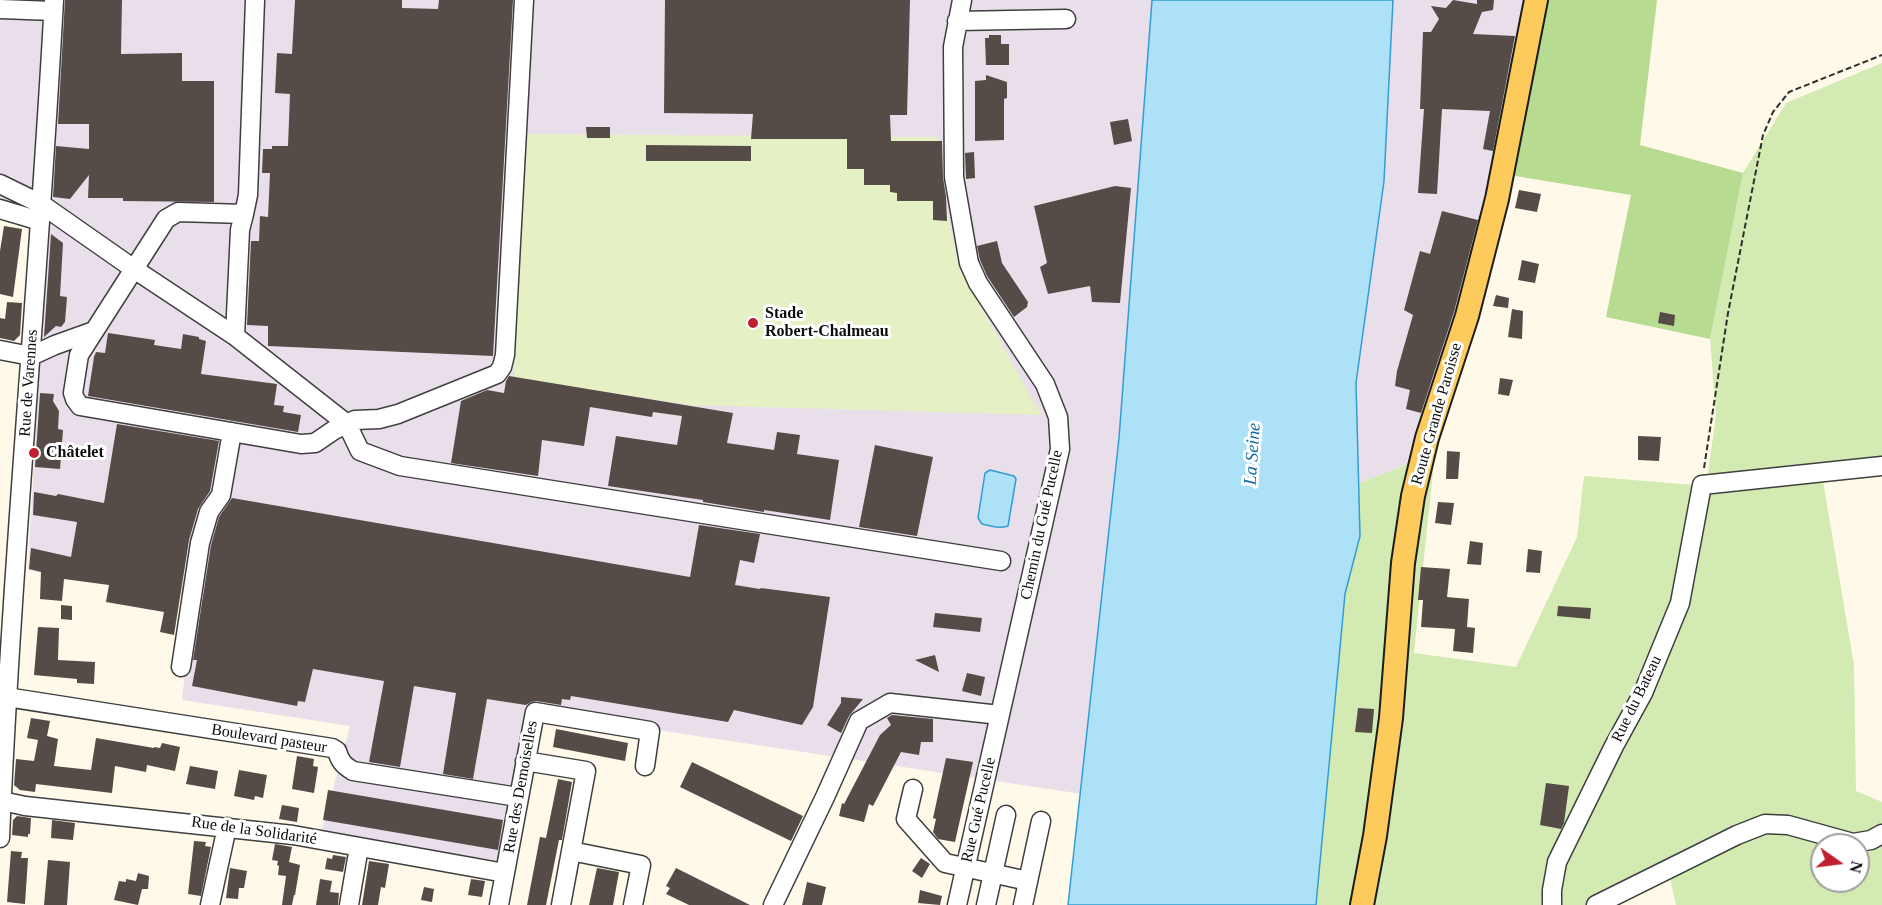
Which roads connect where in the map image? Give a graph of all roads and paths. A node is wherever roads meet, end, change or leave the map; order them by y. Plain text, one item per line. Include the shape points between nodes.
1 (255, 0) edge
2 (524, 0) edge
3 (962, 0) edge
4 (1536, 0) edge
5 (53, 5) edge
6 (0, 9) edge
7 (1066, 19) dead end
8 (957, 21) junction
9 (1882, 56) edge
10 (0, 183) edge
11 (0, 209) edge
12 (41, 213) junction
13 (244, 214) junction
14 (134, 269) junction
15 (94, 331) junction
16 (235, 336) junction
17 (0, 350) edge
18 (31, 356) junction
19 (347, 424) junction
20 (232, 432) junction
21 (1882, 466) edge
22 (1702, 485) junction
23 (1001, 561) dead end
24 (180, 667) dead end
25 (4, 697) edge
26 (1000, 715) junction
27 (525, 761) junction
28 (645, 766) dead end
29 (913, 789) dead end
30 (1, 796) edge
31 (518, 797) junction
32 (1006, 815) dead end
33 (1041, 821) dead end
34 (227, 827) junction
35 (1882, 834) edge
36 (0, 837) edge
37 (359, 847) junction
38 (571, 851) junction
39 (965, 868) junction
40 (505, 873) junction
41 (993, 873) junction
42 (1028, 881) junction
43 (210, 905) edge
44 (349, 905) edge
45 (499, 905) edge
46 (561, 905) edge
47 (633, 905) edge
48 (773, 905) edge
49 (957, 905) edge
50 (986, 905) edge
51 (1023, 905) edge
52 (1362, 905) edge
53 (1552, 905) edge
54 (1596, 905) edge

1 - 13 street via 248,195
2 - 19 street via 502,367 497,375 398,414
3 - 8 street, Chemin du Gué Pucelle
4 - 52 main road, Route Grande Paroisse via 1497,199 1413,496 1403,563 1390,730
5 - 6 street
5 - 12 street, Rue de Varennes
7 - 8 street
8 - 26 street, Chemin du Gué Pucelle via 953,47 954,177 969,263 978,283 1045,384 1058,417 1060,449
9 - 22 path via 1789,92 1773,112 1763,135 1728,313
10 - 12 street
11 - 12 street
12 - 14 street
12 - 18 street, Rue de Varennes
13 - 14 street via 178,212 166,219
13 - 16 street
14 - 15 street
14 - 16 street
15 - 18 street
15 - 20 street via 79,355 73,393 80,406
16 - 19 street
17 - 18 street
18 - 25 street, Rue de Varennes
19 - 20 street via 315,443 301,444
19 - 23 street via 360,451 400,466
20 - 24 street via 221,495 209,512 200,543
21 - 22 street
22 - 53 street, Rue du Bateau via 1680,603 1643,693 1557,862
25 - 30 street, Rue de Varennes
25 - 31 street, Boulevard pasteur via 332,748 344,766 353,771
26 - 39 street, Rue Gué Pucelle
26 - 48 street via 890,703 859,721
27 - 28 street, Rue des Demoiselles via 535,712 650,731
27 - 31 street, Rue des Demoiselles
27 - 38 street via 586,771
29 - 39 street via 906,819 942,861
30 - 34 street, Rue de la Solidarité via 37,807
30 - 36 street, Rue de Varennes
31 - 40 street, Rue des Demoiselles
32 - 41 street
33 - 42 street
34 - 37 street, Rue de la Solidarité
34 - 43 street
35 - 54 street via 1853,843 1788,825 1765,824
37 - 40 street, Rue de la Solidarité
37 - 44 street
38 - 46 street
38 - 47 street via 641,865
39 - 41 street
39 - 49 street, Rue Gué Pucelle
40 - 45 street, Rue des Demoiselles
41 - 42 street
41 - 50 street
42 - 51 street

